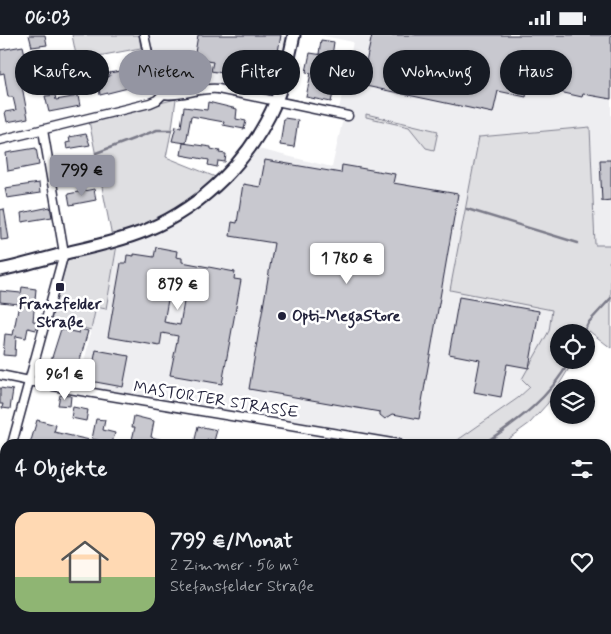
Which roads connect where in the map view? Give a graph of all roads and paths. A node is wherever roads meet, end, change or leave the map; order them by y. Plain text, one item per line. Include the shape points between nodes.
1 (144, 35) edge
2 (294, 35) edge
3 (147, 50) edge
4 (212, 89) edge
5 (162, 95) edge
6 (276, 101) junction
7 (348, 116) dead end
8 (43, 130) junction
9 (0, 140) edge
10 (64, 253) junction
11 (0, 270) edge
12 (0, 375) edge
13 (28, 381) junction
14 (13, 439) edge
15 (354, 439) edge

1 - 3 street
2 - 6 street
4 - 6 street
5 - 8 street via 150,103
6 - 7 street
6 - 10 street via 238,163 187,208 146,230
8 - 9 street
8 - 10 street
10 - 11 street
10 - 13 street
12 - 13 street, MASTORTER STRASSE
13 - 14 street
13 - 15 street, MASTORTER STRASSE

